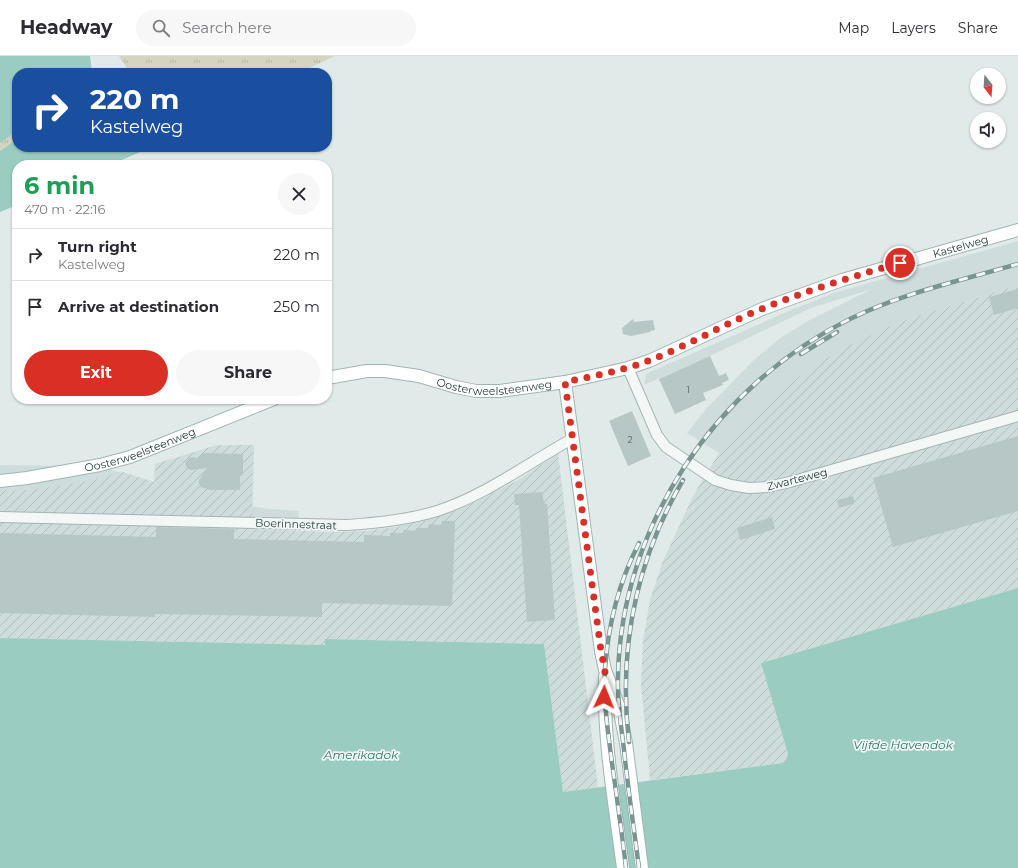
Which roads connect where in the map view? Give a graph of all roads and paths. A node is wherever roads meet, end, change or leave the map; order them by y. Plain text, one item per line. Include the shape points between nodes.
1 (1018, 230) edge
2 (628, 368) junction
3 (332, 377) edge
4 (565, 382) junction
5 (262, 404) edge
6 (1018, 416) edge
7 (572, 439) junction
8 (0, 481) edge
9 (0, 517) edge
10 (605, 670) junction
11 (624, 868) edge
12 (642, 868) edge

1 - 2 main road, Kastelweg via 802,293
2 - 4 main road, Kastelweg
2 - 6 street, Zwarteweg via 657,434 666,447 715,480 749,488 790,482
3 - 4 main road, Oosterweelsteenweg via 367,371 385,371 420,376 476,391 500,391
4 - 7 main road, Oosterweelsteenweg
5 - 8 main road, Oosterweelsteenweg via 130,457 100,465
7 - 9 street, Boerinnestraat via 459,503 437,511 385,522 346,525
7 - 10 main road, Oosterweelsteenweg
10 - 11 main road, Oosterweelsteenweg via 604,708
10 - 12 main road, Oosterweelsteenweg via 619,707

